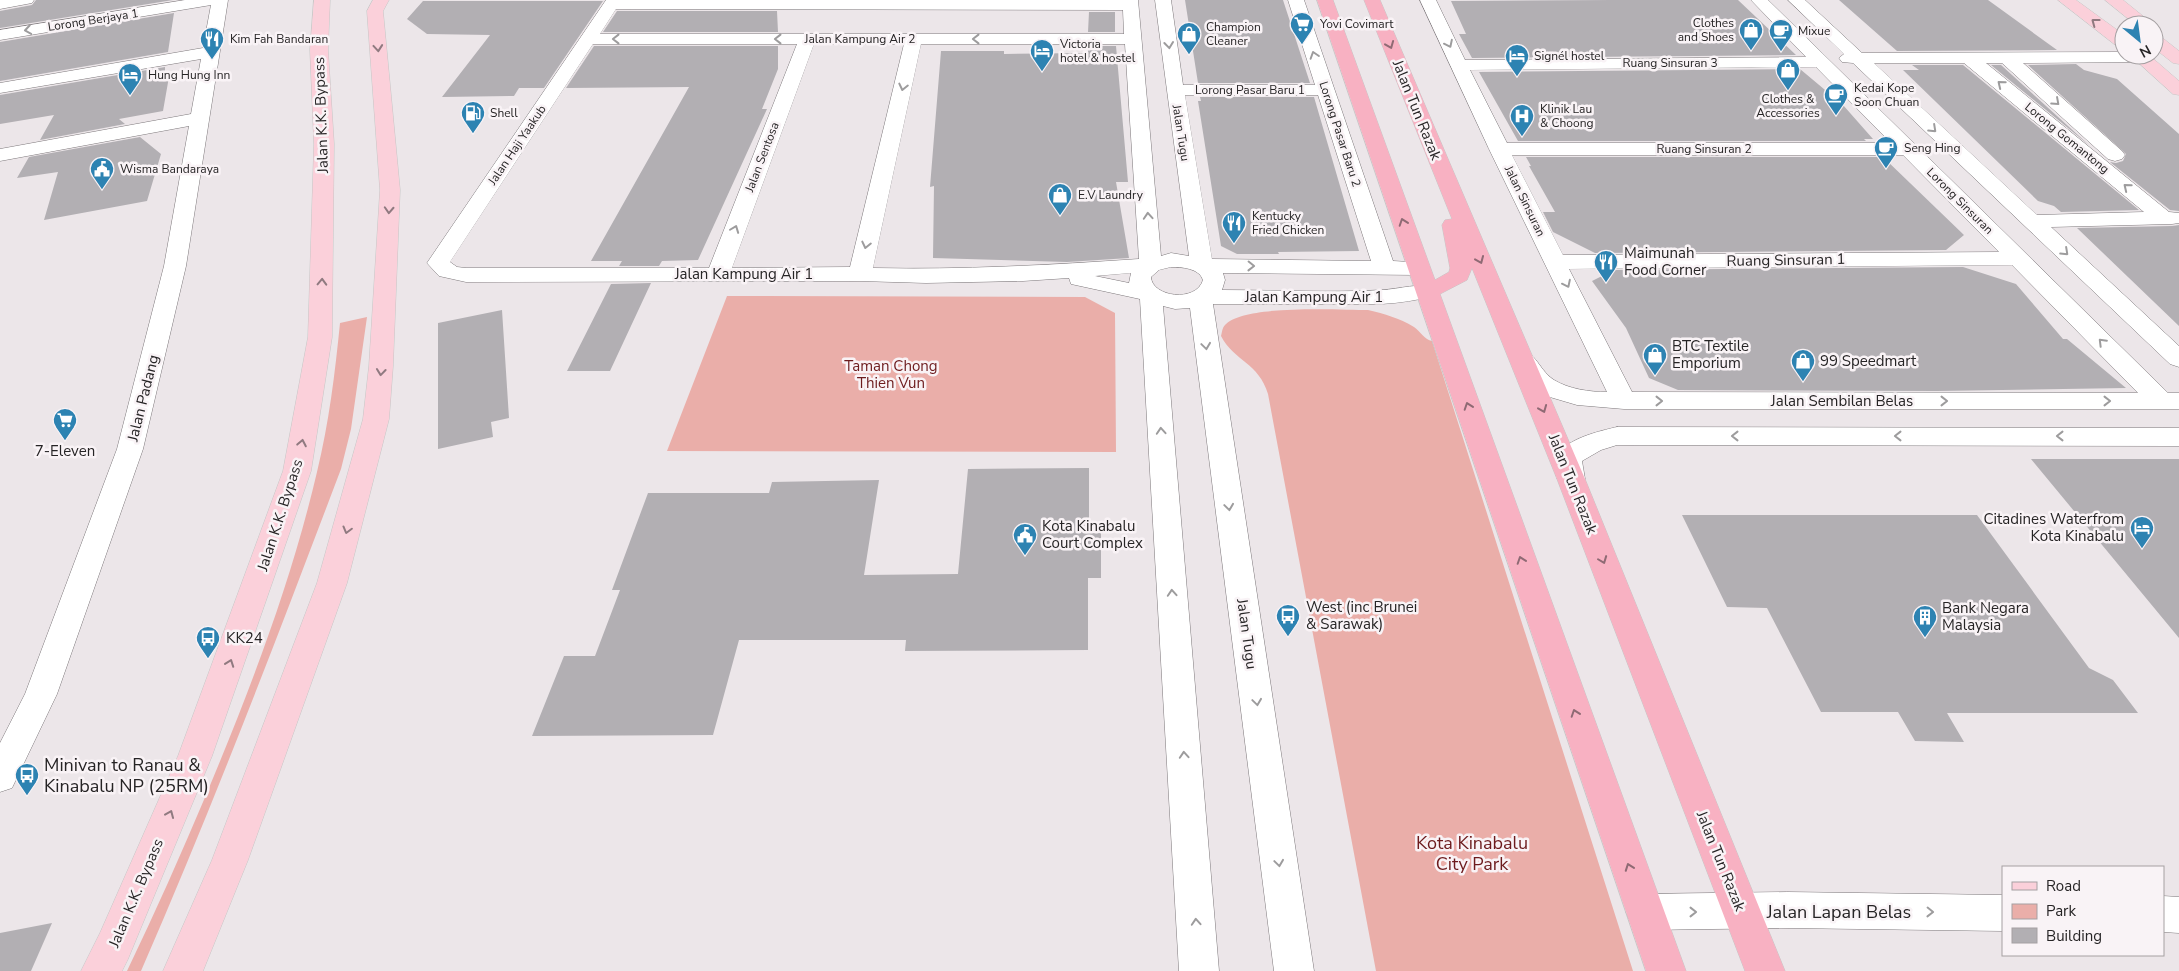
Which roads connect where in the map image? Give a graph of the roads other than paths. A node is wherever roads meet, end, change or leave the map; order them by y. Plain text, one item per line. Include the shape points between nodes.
1 (26, 0) edge
2 (215, 0) edge
3 (220, 0) edge
4 (322, 0) edge
5 (380, 0) edge
6 (1164, 0) edge
7 (1296, 0) edge
8 (1325, 0) edge
9 (1372, 0) edge
10 (1428, 0) edge
11 (1758, 0) edge
12 (1796, 0) edge
13 (2066, 0) edge
14 (2101, 0) edge
15 (2113, 0) edge
16 (613, 2) edge
17 (1130, 3) edge
18 (0, 4) edge
19 (868, 5) junction
20 (1058, 5) junction
21 (2121, 15) edge
22 (2133, 15) edge
23 (662, 22) junction
24 (0, 35) edge
25 (2114, 36) edge
26 (2164, 38) edge
27 (807, 39) junction
28 (857, 39) junction
29 (914, 39) junction
30 (1056, 39) junction
31 (1132, 39) junction
32 (587, 40) junction
33 (2164, 48) edge
34 (2179, 49) edge
35 (211, 52) junction
36 (2114, 56) edge
37 (2006, 57) junction
38 (1858, 58) junction
39 (1969, 58) junction
40 (2179, 59) edge
41 (1819, 60) junction
42 (1459, 65) junction
43 (2150, 65) edge
44 (0, 88) edge
45 (1174, 90) junction
46 (1326, 90) junction
47 (2179, 90) edge
48 (200, 118) junction
49 (1499, 149) junction
50 (1908, 149) junction
51 (0, 154) edge
52 (1442, 172) junction
53 (2174, 218) edge
54 (2031, 221) junction
55 (2017, 258) junction
56 (1556, 262) junction
57 (1151, 265) junction
58 (1202, 266) junction
59 (1384, 268) junction
60 (718, 274) junction
61 (860, 274) junction
62 (1022, 274) junction
63 (466, 275) joint
64 (1423, 279) junction
65 (1151, 295) junction
66 (1200, 298) junction
67 (1521, 357) junction
68 (2179, 359) edge
69 (2173, 396) edge
70 (1624, 401) junction
71 (2179, 436) edge
72 (1571, 478) junction
73 (0, 777) edge
74 (1646, 912) junction
75 (1741, 912) junction
76 (2002, 912) edge
77 (2164, 914) edge
78 (2179, 915) edge
79 (101, 971) edge
80 (183, 971) edge
81 (1200, 971) edge
82 (1294, 971) edge
83 (1666, 971) edge
84 (1765, 971) edge

1 - 18 street
2 -> 24 street, Lorong Berjaya 1
3 - 35 street, Jalan Padang
79 -> 4 main road, Jalan K.K. Bypass via 198,748 297,471 320,337 324,144 319,50
5 -> 80 main road via 375,11 390,190 376,419 332,583 230,860
6 -> 45 street, Jalan Tugu
46 -> 7 street, Lorong Pasar Baru 2
64 -> 8 highway
9 -> 52 highway, Jalan Tun Razak
10 -> 42 street, Jalan Sinsuran
11 - 41 street, Lorong Sinsuran
12 - 38 street
25 -> 13 main road
14 - 21 main road
15 - 22 main road
16 - 23 street, Jalan Kampung Air 2
16 - 32 street, Jalan Haji Yaakub
17 - 20 street, Jalan Kampung Air 2
17 - 31 street
19 - 20 street, Jalan Kampung Air 2
19 - 23 street, Jalan Kampung Air 2
19 - 28 street
20 - 30 street
27 -> 23 street, Jalan Kampung Air 2
23 -> 32 street, Jalan Kampung Air 2
26 - 34 main road
27 - 28 street, Jalan Kampung Air 2
60 -> 27 street, Jalan Sentosa
28 - 29 street, Jalan Kampung Air 2
30 -> 29 street, Jalan Kampung Air 2
29 -> 61 street
30 - 31 street, Jalan Kampung Air 2
57 -> 31 street
32 - 63 street, Jalan Haji Yaakub via 438,263 451,274
33 - 40 main road
35 - 44 street
35 - 48 street, Jalan Padang
36 - 37 street, Ruang Sinsuran 3
37 - 39 street, Ruang Sinsuran 3
37 -> 53 street, Lorong Gomantong
38 - 39 street, Ruang Sinsuran 3
38 - 41 street, Ruang Sinsuran 3
38 -> 54 street
53 -> 39 street, Lorong Gomantong
41 - 42 street, Ruang Sinsuran 3
41 - 50 street, Lorong Sinsuran
42 - 49 street, Jalan Sinsuran
43 - 47 main road
45 - 46 street, Lorong Pasar Baru 1
45 - 58 street, Jalan Tugu
46 - 59 street, Lorong Pasar Baru 2
48 - 51 street
48 - 73 street, Jalan Padang via 175,266 130,449 41,694
49 - 50 street, Ruang Sinsuran 2
49 - 56 street, Jalan Sinsuran
50 - 55 street, Lorong Sinsuran
52 - 64 highway via 1461,268 1459,275 1449,282
52 -> 67 highway, Jalan Tun Razak
53 - 54 street
54 -> 68 street
55 - 56 street, Ruang Sinsuran 1
69 -> 55 street, Lorong Sinsuran via 2157,384 2136,377
56 -> 70 street, Jalan Sinsuran
57 - 58 street, Jalan Kampung Air 1 via 1176,260
57 - 62 street, Jalan Kampung Air 1
57 - 65 street via 1140,276 1140,282
58 -> 59 street, Jalan Kampung Air 1
58 - 66 street, Jalan Tugu via 1214,282
59 - 64 street, Jalan Kampung Air 1
60 - 61 street, Jalan Kampung Air 1
60 - 63 street, Jalan Kampung Air 1
61 - 62 street, Jalan Kampung Air 1
62 - 65 street, Jalan Kampung Air 1 via 1082,280
64 - 66 street, Jalan Kampung Air 1 via 1409,295
74 -> 64 highway
65 - 66 street, Jalan Kampung Air 1 via 1175,301
81 -> 65 street
66 -> 82 street, Jalan Tugu
67 - 70 street, Jalan Sembilan Belas via 1538,380 1554,390 1576,397
67 -> 72 highway, Jalan Tun Razak
70 -> 69 street, Jalan Sembilan Belas
71 -> 72 street via 1617,436 1580,448 1568,458
72 -> 75 highway, Jalan Tun Razak
74 -> 75 street, Jalan Lapan Belas
74 - 83 highway
75 -> 76 street, Jalan Lapan Belas
75 - 84 highway, Jalan Tun Razak
77 - 78 street

